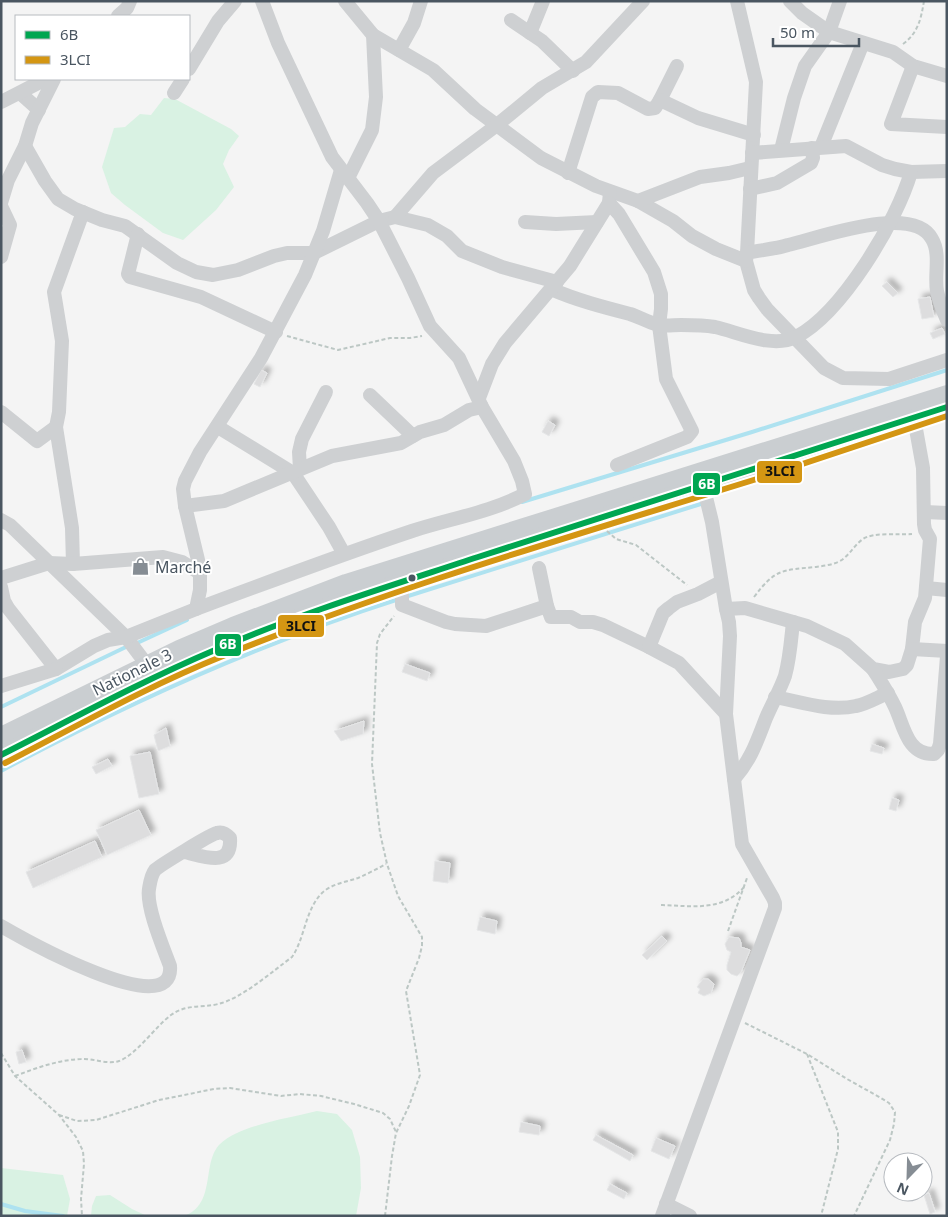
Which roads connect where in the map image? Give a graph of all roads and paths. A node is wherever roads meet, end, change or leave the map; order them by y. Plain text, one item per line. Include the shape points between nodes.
1 (130, 1) edge
2 (235, 1) edge
3 (262, 1) edge
4 (345, 1) edge
5 (421, 1) edge
6 (544, 1) edge
7 (643, 1) edge
8 (737, 1) edge
9 (840, 1) edge
10 (924, 1) edge
11 (794, 3) edge
12 (119, 15) edge
13 (511, 20) dead end
14 (829, 32) junction
15 (530, 33) junction
16 (373, 35) junction
17 (863, 42) junction
18 (399, 50) junction
19 (893, 52) junction
20 (677, 66) dead end
21 (913, 66) junction
22 (190, 67) edge
23 (573, 71) junction
24 (947, 76) edge
25 (44, 80) edge
26 (54, 80) edge
27 (182, 80) edge
28 (20, 93) junction
29 (174, 93) dead end
30 (660, 100) junction
31 (1, 102) edge
32 (39, 110) junction
33 (497, 125) junction
34 (947, 127) edge
35 (754, 135) junction
36 (25, 146) junction
37 (817, 147) junction
38 (781, 150) junction
39 (752, 152) junction
40 (750, 168) junction
41 (947, 171) edge
42 (911, 172) junction
43 (568, 173) junction
44 (344, 174) junction
45 (5, 179) edge
46 (750, 189) junction
47 (610, 198) junction
48 (638, 201) junction
49 (1, 204) edge
50 (83, 212) junction
51 (395, 217) junction
52 (379, 221) junction
53 (525, 222) dead end
54 (597, 222) junction
55 (890, 222) junction
56 (138, 234) junction
57 (314, 253) junction
58 (1, 257) edge
59 (747, 257) junction
60 (554, 285) junction
61 (947, 320) edge
62 (659, 325) junction
63 (276, 332) junction
64 (436, 334) junction
65 (795, 338) junction
66 (947, 360) edge
67 (326, 392) dead end
68 (947, 394) edge
69 (370, 396) dead end
70 (481, 403) junction
71 (947, 407) edge
72 (1, 412) edge
73 (914, 418) junction
74 (56, 427) junction
75 (218, 428) junction
76 (413, 436) junction
77 (617, 465) dead end
78 (296, 471) junction
79 (703, 485) junction
80 (185, 506) junction
81 (925, 512) junction
82 (947, 513) edge
83 (598, 518) junction
84 (1, 520) edge
85 (927, 534) junction
86 (344, 554) junction
87 (49, 563) junction
88 (73, 564) junction
89 (539, 568) dead end
90 (200, 574) junction
91 (1, 578) edge
92 (402, 582) junction
93 (721, 582) junction
94 (1, 587) edge
95 (926, 588) junction
96 (947, 590) edge
97 (698, 594) junction
98 (3, 601) edge
99 (402, 605) junction
100 (547, 606) junction
101 (745, 608) junction
102 (196, 609) junction
103 (726, 609) junction
104 (793, 622) junction
105 (126, 637) junction
106 (649, 647) junction
107 (912, 649) junction
108 (947, 651) edge
109 (947, 656) edge
110 (56, 669) junction
111 (153, 670) junction
112 (873, 670) junction
113 (1, 686) edge
114 (888, 693) junction
115 (775, 697) junction
116 (726, 714) junction
117 (1, 736) edge
118 (1, 755) edge
119 (734, 779) junction
120 (184, 852) dead end
121 (386, 864) junction
122 (748, 874) dead end
123 (745, 886) junction
124 (661, 905) dead end
125 (1, 926) edge
126 (728, 931) dead end
127 (734, 1017) junction
128 (1, 1053) edge
129 (807, 1054) junction
130 (15, 1076) junction
131 (59, 1116) junction
132 (396, 1133) junction
133 (664, 1210) edge
134 (82, 1216) edge
135 (384, 1216) edge
136 (690, 1216) edge
137 (822, 1216) edge
138 (854, 1216) edge

1 - 12 street
2 - 22 street via 218,21
3 - 44 street via 308,109
4 - 16 street
5 - 18 street
6 - 15 street
7 - 23 street via 603,45
8 - 35 street via 756,82
9 - 14 street
10 - 19 path via 917,30
11 - 14 street
13 - 15 street
14 - 17 street
14 - 38 street via 805,66
15 - 23 street
16 - 18 street
16 - 44 street via 376,97 372,130
17 - 19 street
17 - 37 street
18 - 33 street via 433,70
19 - 21 street
20 - 30 street
21 - 24 street
21 - 34 street via 891,124
23 - 33 street via 542,88
25 - 28 street
26 - 32 street
27 - 29 street
28 - 31 street
28 - 32 street
30 - 35 street via 698,118
30 - 43 street via 655,108 648,109 618,93 595,94
32 - 36 street
33 - 43 street via 541,158
33 - 51 street via 433,172
35 - 39 street
36 - 45 street
36 - 50 street via 58,199
37 - 38 street
37 - 42 street via 846,146 882,165
37 - 46 street via 811,163 776,183
38 - 39 street
39 - 40 street
40 - 46 street
40 - 48 street via 700,177
41 - 42 street
42 - 55 street via 904,197
43 - 47 street
44 - 52 street
44 - 57 street
45 - 49 street
46 - 59 street
47 - 48 street
47 - 54 street
47 - 62 street via 654,272 660,294
48 - 59 street via 716,249
49 - 58 street via 10,225
50 - 56 street via 125,226
50 - 74 street via 54,292 62,340
51 - 52 street
51 - 60 street via 428,226 446,236 462,251 502,267 538,276
52 - 57 street
52 - 64 street
53 - 54 street
54 - 60 street via 578,255
55 - 59 street via 834,232
55 - 61 street via 918,225 932,238 936,249 937,291
55 - 65 street via 861,270 837,301
56 - 57 street via 185,267 210,275 238,270 287,253
56 - 63 street via 128,274 130,278 202,297
57 - 63 street
59 - 65 street via 754,290
60 - 62 street via 566,295
60 - 70 street via 505,343 492,364
62 - 65 street via 714,327 774,341
62 - 77 street via 666,379 692,431 687,437
63 - 64 path via 338,350 390,338
63 - 75 street
64 - 70 street via 459,358
65 - 66 street via 824,368 842,378 889,379
67 - 78 street via 302,439
68 - 111 main road, Nationale 3 via 346,583 224,630
69 - 76 street
70 - 76 street via 444,425
70 - 86 street via 514,461 525,494 511,502
71 - 73 main road, Nationale 3
72 - 74 street via 38,441
73 - 79 main road, Nationale 3
73 - 81 street via 924,468
74 - 88 street via 72,528
75 - 78 street
75 - 80 street via 200,452 185,481
76 - 78 street via 393,445 332,456
78 - 80 street via 224,501
78 - 86 street
79 - 83 main road, Nationale 3
79 - 93 street
80 - 90 street
81 - 82 street
81 - 85 street
83 - 92 main road, Nationale 3
83 - 97 path via 610,534 636,545
84 - 87 street
85 - 95 street via 930,539
85 - 101 path via 870,536 837,563 775,574
86 - 102 street
87 - 88 street
87 - 91 street
87 - 105 street
88 - 90 street via 163,557 182,562
89 - 100 street
90 - 102 street
92 - 99 street
92 - 111 main road, Nationale 3
93 - 97 street
93 - 103 street
94 - 98 street
95 - 96 street
95 - 107 street via 915,622
97 - 106 street via 677,602 663,613
98 - 110 street
99 - 100 street via 446,622 486,626
99 - 121 path via 377,643 372,764
100 - 106 street via 550,617 572,617 580,622 598,624
101 - 103 street
101 - 104 street
102 - 105 street
103 - 116 street via 730,636
104 - 112 street via 845,644
104 - 115 street via 787,668
105 - 110 street via 94,646
105 - 111 street
106 - 116 street via 685,668
107 - 108 street
107 - 112 street via 903,669 889,672
109 - 114 street via 940,744 934,754 917,749 910,742
110 - 113 street
111 - 117 main road, Nationale 3
111 - 118 main road, Nationale 3
112 - 114 street
114 - 115 street via 857,706 842,708
115 - 119 street via 752,753
116 - 119 street
119 - 127 street via 743,848 773,898 775,908
120 - 125 street via 156,869 149,891 152,911 170,966 168,977 161,984 150,987 132,985 97,974
121 - 130 path via 322,893 292,956 233,998 218,1004 185,1007 170,1016 119,1061 61,1061
121 - 132 path via 402,905 422,936 419,958 406,991 420,1075
122 - 123 path
123 - 124 path via 737,895 716,904
123 - 126 path
127 - 129 path
127 - 133 street
128 - 130 path
129 - 137 path via 838,1132 838,1149
129 - 138 path via 881,1098 894,1112 890,1140
130 - 131 path
131 - 132 path via 77,1121 96,1120 159,1100 230,1088 281,1096 321,1096 354,1104 383,1113 390,1119
131 - 134 path via 76,1137 82,1151
132 - 135 path
133 - 136 street

